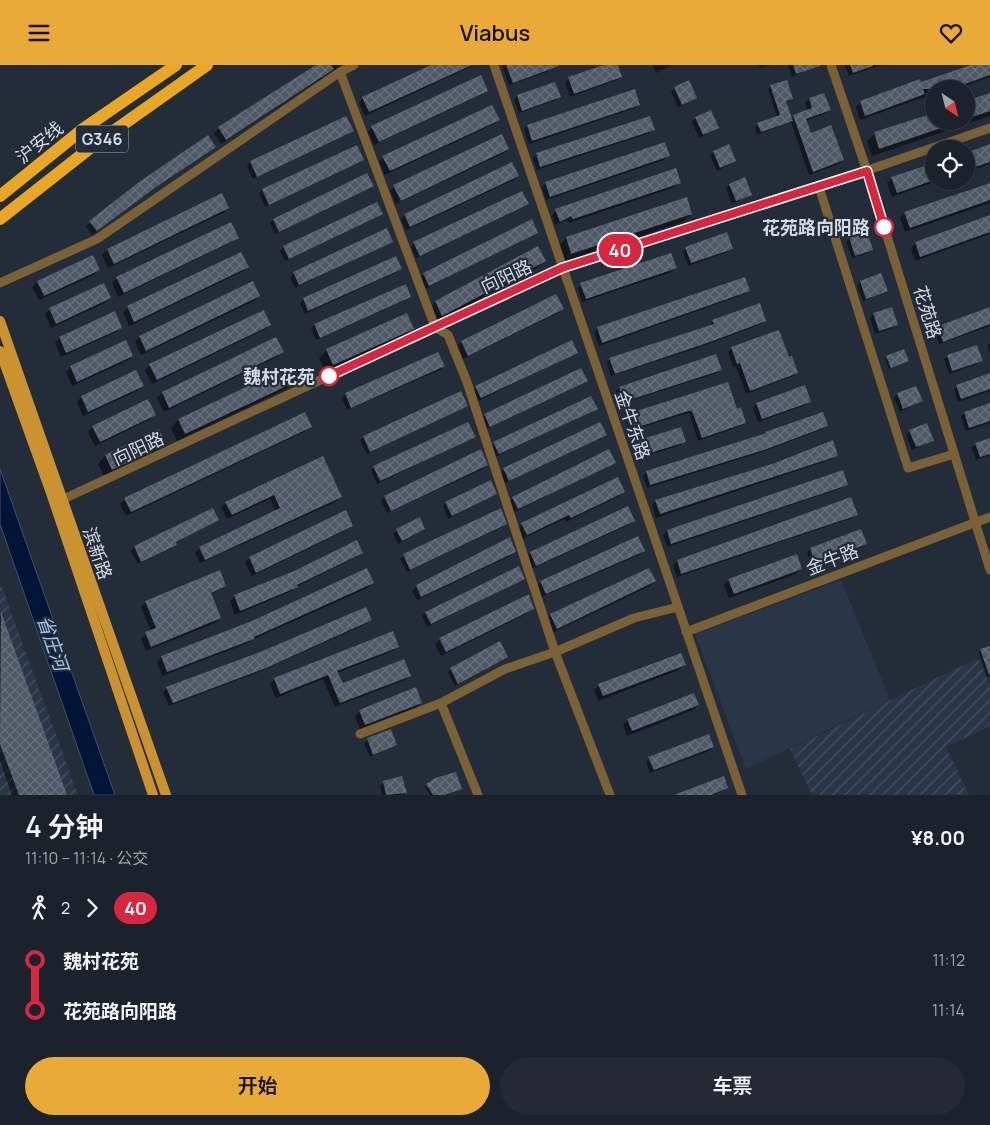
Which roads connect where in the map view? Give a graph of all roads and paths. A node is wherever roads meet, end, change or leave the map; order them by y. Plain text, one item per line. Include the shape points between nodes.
1 (176, 65) edge
2 (207, 65) edge
3 (354, 65) edge
4 (494, 65) edge
5 (831, 65) edge
6 (340, 72) junction
7 (990, 128) edge
8 (867, 171) junction
9 (819, 187) junction
10 (0, 196) edge
11 (0, 219) edge
12 (562, 268) junction
13 (0, 283) edge
14 (0, 321) edge
15 (435, 327) junction
16 (0, 351) edge
17 (954, 454) junction
18 (58, 502) junction
19 (990, 517) edge
20 (976, 522) junction
21 (990, 570) edge
22 (678, 607) junction
23 (686, 632) junction
24 (555, 652) junction
25 (441, 703) junction
26 (360, 733) dead end
27 (153, 795) edge
28 (166, 795) edge
29 (478, 795) edge
30 (610, 795) edge
31 (742, 795) edge

1 - 10 highway, 沪安线 / G346 via 83,129
2 - 11 highway, 沪安线 / G346 via 94,145
3 - 6 street
4 - 12 street, 金牛东路
5 - 8 street, 花苑路
6 - 13 street via 97,239
6 - 15 street
7 - 8 street, 向阳路
8 - 9 street, 向阳路
8 - 17 street, 花苑路
9 - 12 street, 向阳路
9 - 17 street via 908,468
12 - 15 street, 向阳路
12 - 22 street, 金牛东路
14 - 18 main road, 滨新路
15 - 18 street, 向阳路
15 - 24 street via 448,335 467,382
16 - 18 main road, 滨新路
17 - 20 street, 花苑路
18 - 27 main road, 滨新路
18 - 28 main road, 滨新路
19 - 20 street, 金牛路
20 - 21 street, 花苑路
20 - 23 street, 金牛路
22 - 23 street, 金牛东路
22 - 24 street via 634,618
23 - 31 street, 金牛东路
24 - 25 street via 505,669
24 - 30 street
25 - 26 street
25 - 29 street

